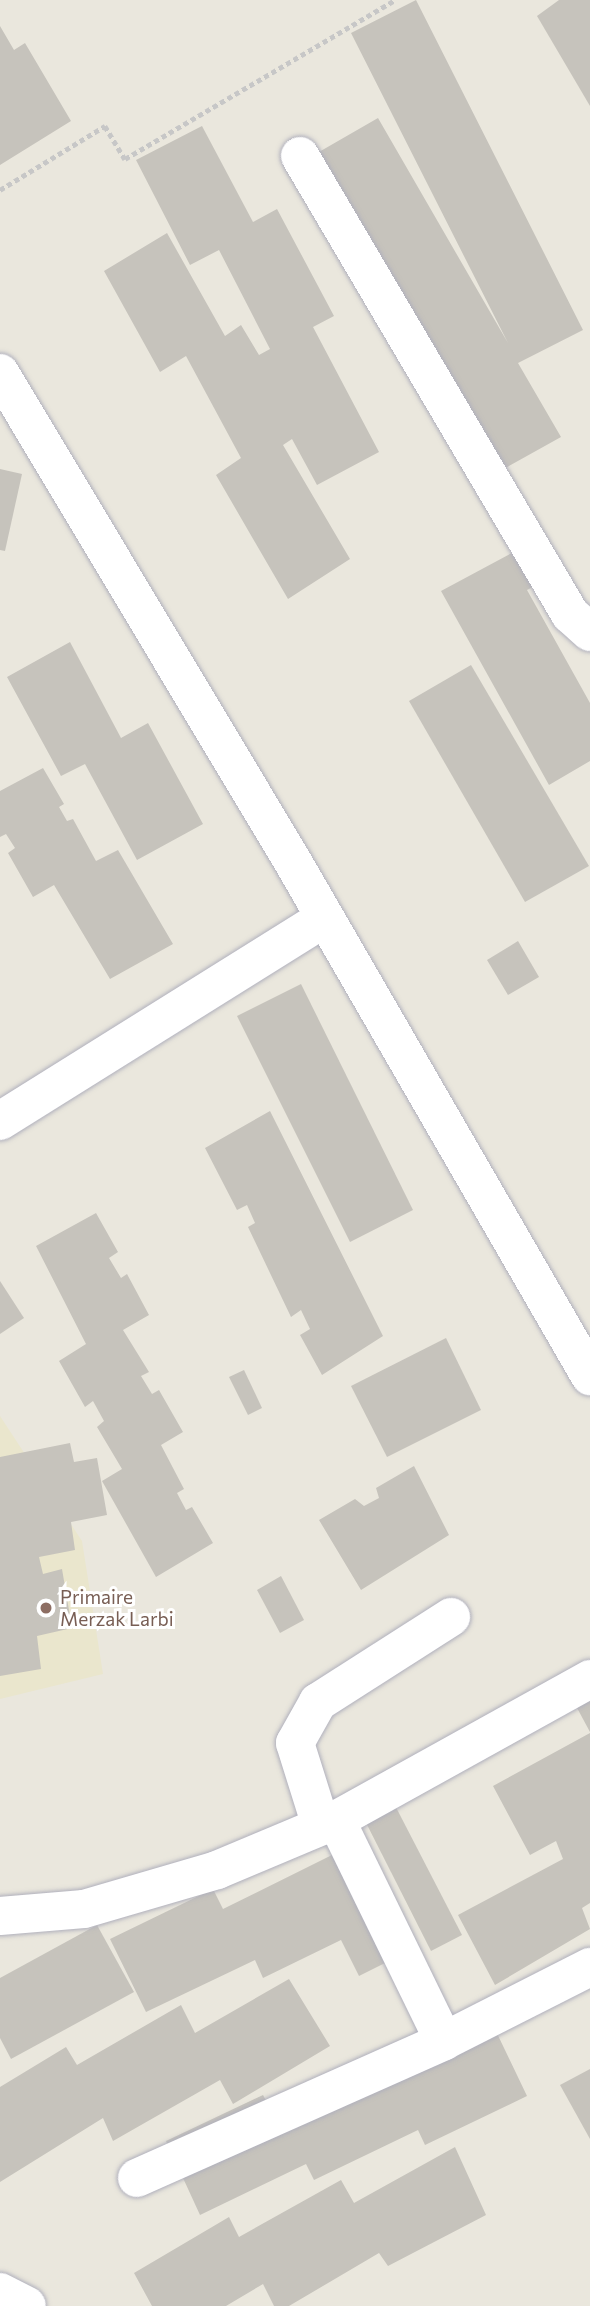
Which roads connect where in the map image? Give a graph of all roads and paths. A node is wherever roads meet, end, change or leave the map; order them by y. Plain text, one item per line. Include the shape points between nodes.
1 (395, 0) edge
2 (300, 156) dead end
3 (0, 190) edge
4 (0, 373) edge
5 (590, 632) edge
6 (325, 918) junction
7 (0, 1121) edge
8 (590, 1376) edge
9 (451, 1617) dead end
10 (590, 1679) edge
11 (329, 1823) junction
12 (0, 1916) edge
13 (590, 1967) edge
14 (444, 2041) junction
15 (137, 2178) dead end
16 (0, 2292) edge
17 (27, 2306) edge

1 - 3 path via 125,159 105,126
2 - 5 street via 570,614
4 - 6 street
6 - 7 street
6 - 8 street
9 - 11 street via 318,1702 295,1744
10 - 11 street
11 - 12 street via 216,1870 84,1909
11 - 14 street
13 - 14 street
14 - 15 street
16 - 17 street

